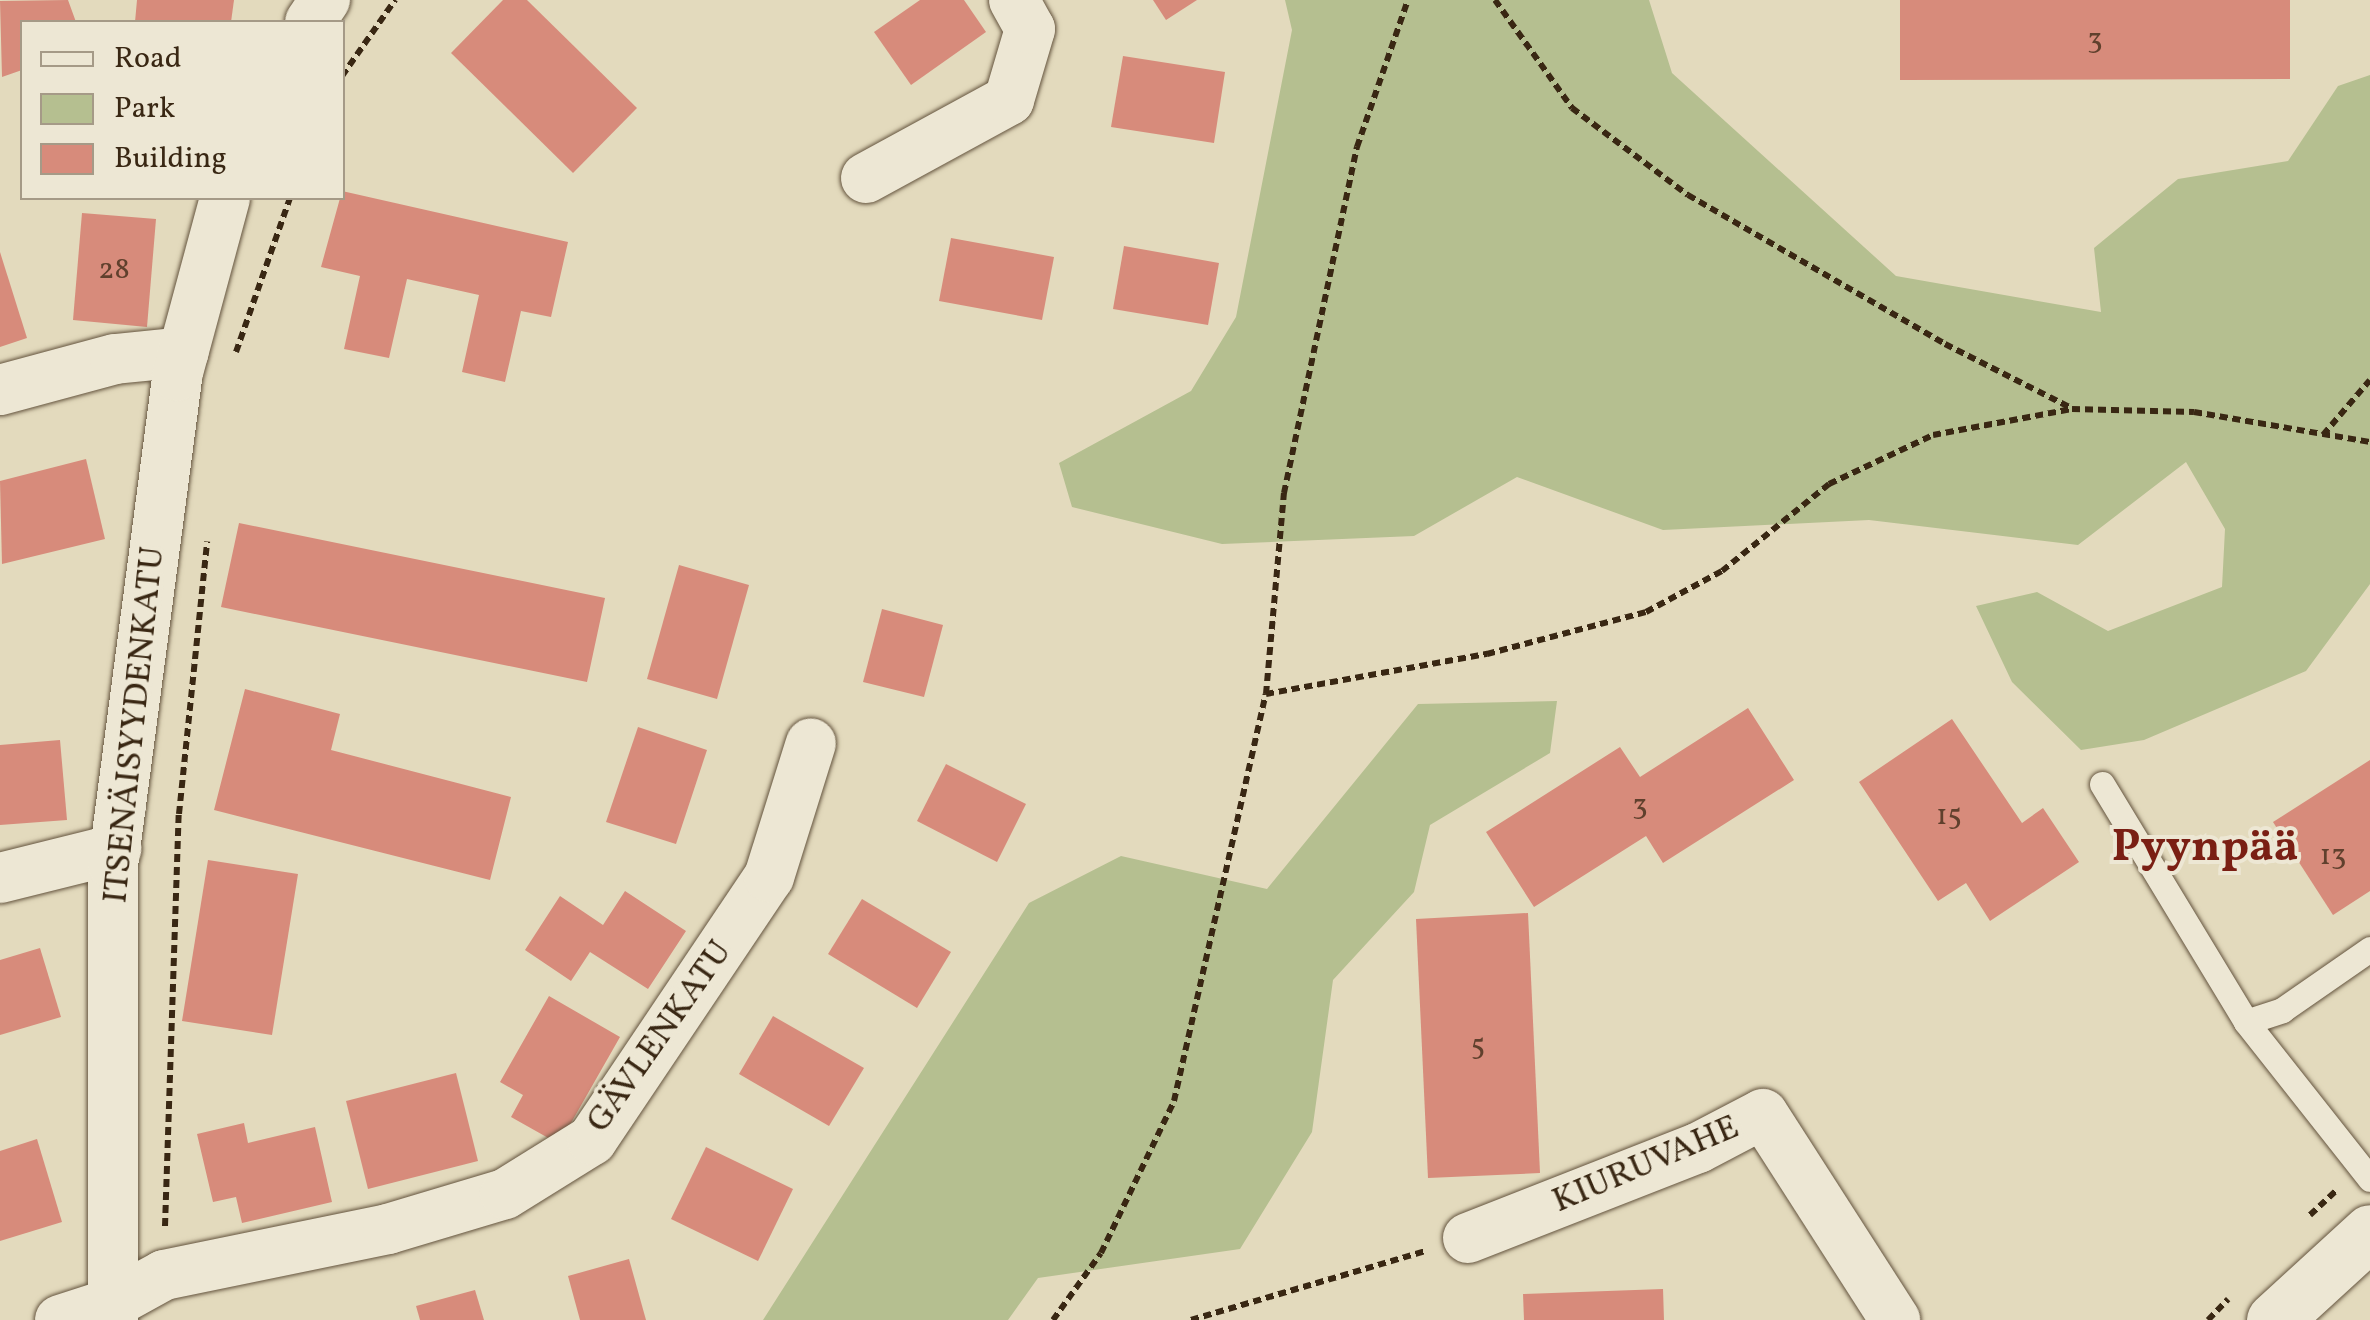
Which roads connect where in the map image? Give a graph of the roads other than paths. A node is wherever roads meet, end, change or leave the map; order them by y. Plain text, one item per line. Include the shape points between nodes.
1 (1014, 0) edge
2 (866, 178) dead end
3 (224, 200) edge
4 (184, 352) junction
5 (0, 390) edge
6 (811, 743) dead end
7 (2102, 784) dead end
8 (116, 849) junction
9 (0, 878) edge
10 (2370, 949) edge
11 (2246, 1022) junction
12 (2370, 1178) edge
13 (2370, 1232) edge
14 (1468, 1238) road end
15 (113, 1312) edge
16 (60, 1320) edge
17 (1896, 1320) edge
18 (2274, 1320) edge

1 - 2 street via 1030,28 1010,100
3 - 4 street, ITSENÄISYYDENKATU
4 - 5 street via 115,359
4 - 8 street, ITSENÄISYYDENKATU
6 - 15 street, GÄVLENKATU via 769,877 592,1140 506,1194 388,1229 164,1275
7 - 11 lane
8 - 9 street
8 - 15 street, ITSENÄISYYDENKATU
10 - 11 lane via 2282,1010
11 - 12 lane
13 - 18 street
14 - 17 street, KIURUVAHE via 1698,1148 1763,1114
15 - 16 street, GÄVLENKATU

